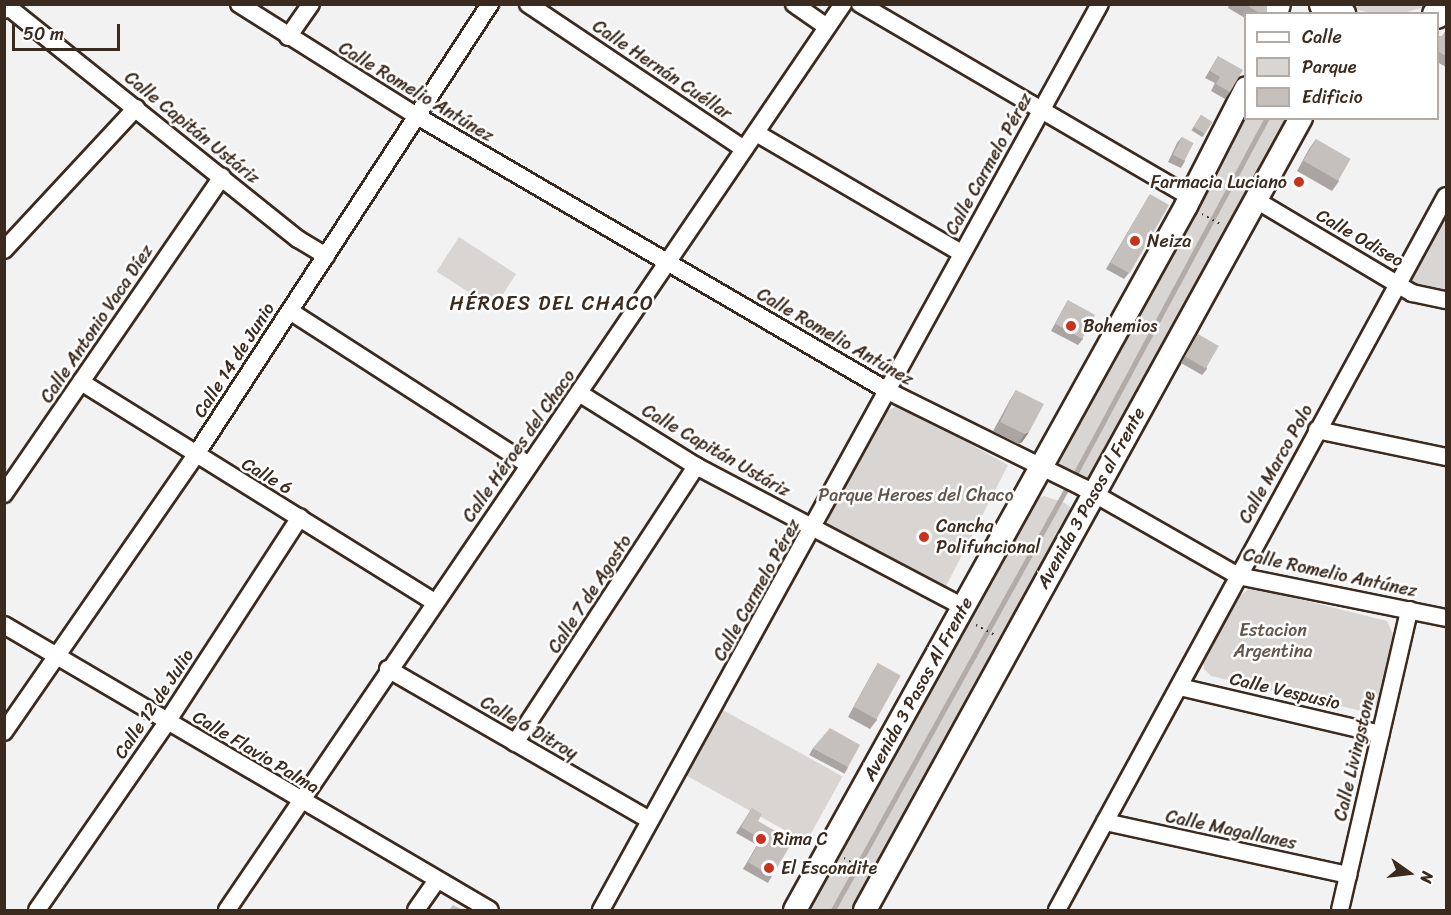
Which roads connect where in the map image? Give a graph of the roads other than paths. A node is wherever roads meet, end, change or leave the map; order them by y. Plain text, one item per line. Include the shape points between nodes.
1 (239, 4) edge
2 (310, 4) edge
3 (490, 4) edge
4 (528, 4) edge
5 (794, 4) edge
6 (843, 4) edge
7 (860, 4) edge
8 (1100, 4) edge
9 (1323, 4) edge
10 (6, 6) edge
11 (1337, 12) edge
12 (827, 27) junction
13 (288, 37) junction
14 (1244, 90) edge
15 (136, 108) junction
16 (1042, 110) junction
17 (417, 116) junction
18 (1300, 120) edge
19 (756, 133) junction
20 (744, 148) junction
21 (222, 177) junction
22 (1446, 196) edge
23 (1256, 200) junction
24 (1195, 205) junction
25 (4, 250) edge
26 (961, 253) junction
27 (326, 256) junction
28 (669, 264) junction
29 (1398, 283) junction
30 (1446, 300) edge
31 (290, 311) junction
32 (81, 382) junction
33 (888, 391) junction
34 (579, 393) junction
35 (1317, 430) junction
36 (195, 456) junction
37 (1446, 457) edge
38 (529, 465) junction
39 (696, 466) junction
40 (1047, 470) junction
41 (1089, 491) junction
42 (4, 494) edge
43 (300, 517) junction
44 (814, 528) junction
45 (1238, 576) junction
46 (435, 602) junction
47 (963, 608) junction
48 (1409, 610) junction
49 (1446, 618) edge
50 (4, 625) edge
51 (58, 655) junction
52 (388, 669) junction
53 (1180, 687) junction
54 (167, 722) junction
55 (4, 732) edge
56 (1381, 734) junction
57 (515, 743) junction
58 (300, 800) junction
59 (650, 820) junction
60 (1105, 822) junction
61 (1348, 876) junction
62 (436, 881) junction
63 (37, 910) edge
64 (227, 910) edge
65 (416, 910) edge
66 (490, 910) edge
67 (601, 910) edge
68 (795, 910) edge
69 (865, 910) edge
70 (1057, 910) edge
71 (1340, 910) edge

1 - 13 street, Calle Romelio Antúnez
2 - 13 street
3 - 17 street, Calle 14 de Junio
4 - 20 street, Calle Hernán Cuéllar
5 - 12 street
6 - 12 street, Calle Héroes del Chaco
7 - 16 street
8 - 16 street, Calle Carmelo Pérez
9 - 11 highway
10 - 15 street, Calle Capitán Ustáriz
12 - 19 street, Calle Héroes del Chaco
13 - 17 street, Calle Romelio Antúnez
14 - 24 main road
15 - 21 street, Calle Capitán Ustáriz
15 - 25 street
16 - 24 street
16 - 26 street, Calle Carmelo Pérez
17 - 27 street, Calle 14 de Junio
17 - 28 street, Calle Romelio Antúnez
18 - 23 main road, Avenida 3 Pasos al Frente
19 - 20 street, Calle Héroes del Chaco
19 - 26 street
20 - 28 street, Calle Héroes del Chaco
21 - 27 street, Calle Capitán Ustáriz
21 - 32 street, Calle Antonio Vaca Díez
22 - 29 street, Calle Marco Polo
23 - 29 street, Calle Odiseo
23 - 41 main road, Avenida 3 Pasos al Frente
24 - 40 main road
26 - 33 street, Calle Carmelo Pérez
27 - 31 street, Calle 14 de Junio
28 - 33 street, Calle Romelio Antúnez
28 - 34 street, Calle Héroes del Chaco
29 - 30 street, Calle Odiseo via 1412,293
29 - 35 street, Calle Marco Polo
31 - 36 street, Calle 14 de Junio
31 - 38 street
32 - 36 street, Calle 6
32 - 42 street, Calle Antonio Vaca Díez
33 - 40 street, Calle Romelio Antúnez
33 - 44 street, Calle Carmelo Pérez
34 - 38 street, Calle Héroes del Chaco
34 - 39 street, Calle Capitán Ustáriz
35 - 37 street
35 - 45 street, Calle Marco Polo
36 - 43 street, Calle 6
36 - 51 street, Calle 14 de Junio
38 - 46 street, Calle Héroes del Chaco
39 - 44 street, Calle Capitán Ustáriz
39 - 57 street, Calle 7 de Agosto
40 - 41 street, Calle Romelio Antúnez
40 - 47 main road, Avenida 3 Pasos Al Frente
41 - 45 street, Calle Romelio Antúnez
41 - 69 main road, Avenida 3 Pasos al Frente via 876,876
43 - 46 street, Calle 6
43 - 54 street, Calle 12 de Julio
44 - 47 street, Calle Capitán Ustáriz
44 - 59 street, Calle Carmelo Pérez
45 - 48 street, Calle Romelio Antúnez
45 - 53 street, Calle Marco Polo
46 - 52 street, Calle Héroes del Chaco
47 - 68 main road, Avenida 3 Pasos Al Frente
48 - 49 street, Calle Romelio Antúnez
48 - 56 street, Calle Livingstone
50 - 51 street, Calle Flavio Palma
51 - 54 street, Calle Flavio Palma
51 - 55 street, Calle 14 de Junio
52 - 57 street, Calle 6 Ditroy
52 - 58 street, Calle Héroes del Chaco
53 - 56 street, Calle Vespusio
53 - 60 street, Calle Marco Polo
54 - 58 street, Calle Flavio Palma
54 - 63 street, Calle 12 de Julio
56 - 61 street, Calle Livingstone
57 - 59 street, Calle 6 Ditroy
58 - 62 street, Calle Flavio Palma
58 - 64 street, Calle Héroes del Chaco
59 - 67 street, Calle Carmelo Pérez
60 - 61 street, Calle Magallanes
60 - 70 street, Calle Marco Polo
61 - 71 street, Calle Livingstone
62 - 65 street
62 - 66 street, Calle Flavio Palma

